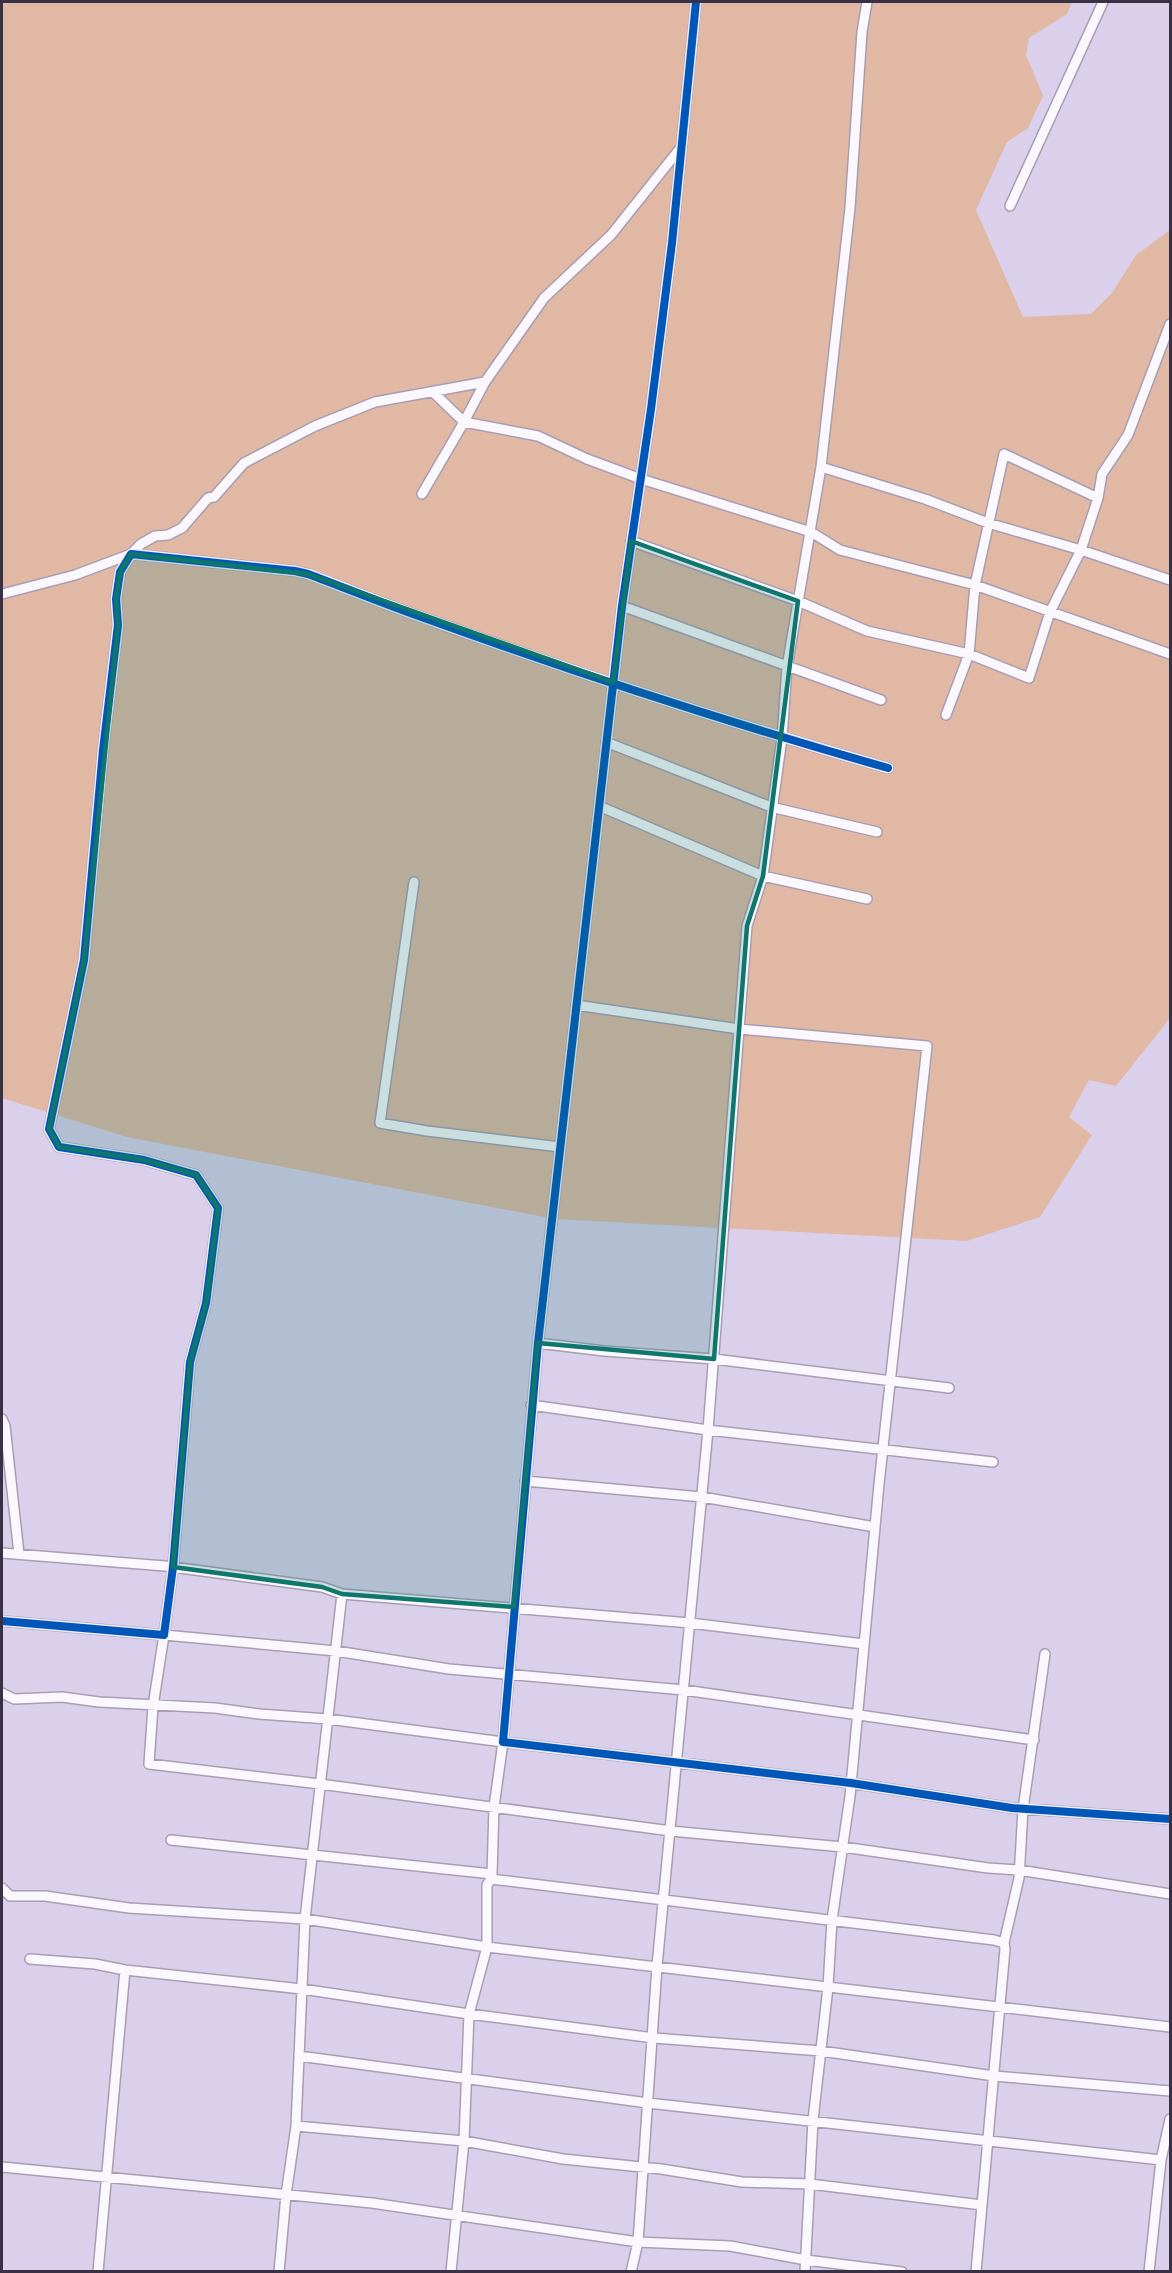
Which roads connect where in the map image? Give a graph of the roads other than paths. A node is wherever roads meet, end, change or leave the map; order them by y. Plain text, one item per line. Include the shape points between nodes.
1 (696, 2) edge
2 (867, 2) edge
3 (1103, 2) edge
4 (682, 146) junction
5 (1010, 206) dead end
6 (1170, 324) edge
7 (485, 382) junction
8 (433, 392) junction
9 (464, 422) junction
10 (821, 467) junction
11 (641, 479) junction
12 (422, 494) dead end
13 (1098, 498) junction
14 (988, 523) junction
15 (811, 532) junction
16 (631, 541) junction
17 (1081, 550) junction
18 (131, 554) junction
19 (1170, 580) edge
20 (975, 585) junction
21 (2, 594) edge
22 (798, 601) junction
23 (622, 606) junction
24 (1050, 612) junction
25 (969, 654) junction
26 (1170, 654) edge
27 (787, 667) junction
28 (613, 682) junction
29 (881, 700) dead end
30 (946, 716) dead end
31 (782, 738) junction
32 (606, 742) junction
33 (888, 768) dead end
34 (598, 806) junction
35 (771, 807) junction
36 (877, 832) dead end
37 (763, 876) junction
38 (414, 882) dead end
39 (867, 899) dead end
40 (576, 1005) junction
41 (739, 1029) junction
42 (560, 1147) junction
43 (538, 1343) junction
44 (714, 1359) junction
45 (891, 1381) junction
46 (949, 1388) dead end
47 (531, 1405) junction
48 (2, 1419) edge
49 (708, 1430) junction
50 (884, 1449) junction
51 (993, 1462) dead end
52 (525, 1481) junction
53 (702, 1497) junction
54 (875, 1527) junction
55 (2, 1552) edge
56 (19, 1554) junction
57 (172, 1567) junction
58 (342, 1594) junction
59 (514, 1607) junction
60 (2, 1621) edge
61 (690, 1623) junction
62 (164, 1635) junction
63 (864, 1644) junction
64 (336, 1651) junction
65 (1045, 1654) dead end
66 (509, 1673) junction
67 (684, 1690) junction
68 (2, 1693) edge
69 (153, 1706) junction
70 (857, 1716) junction
71 (328, 1719) junction
72 (1034, 1740) junction
73 (503, 1742) junction
74 (677, 1764) junction
75 (851, 1783) junction
76 (320, 1784) junction
77 (494, 1807) junction
78 (1023, 1809) junction
79 (1170, 1820) edge
80 (671, 1832) junction
81 (171, 1840) dead end
82 (843, 1847) junction
83 (312, 1854) junction
84 (1019, 1870) junction
85 (491, 1876) junction
86 (2, 1888) edge
87 (1170, 1894) edge
88 (664, 1901) junction
89 (305, 1919) junction
90 (832, 1920) junction
91 (1004, 1943) junction
92 (487, 1947) junction
93 (30, 1959) dead end
94 (657, 1966) junction
95 (125, 1970) junction
96 (828, 1987) junction
97 (302, 1989) junction
98 (1001, 2007) junction
99 (469, 2014) junction
100 (1170, 2027) edge
101 (654, 2038) junction
102 (821, 2051) junction
103 (299, 2056) junction
104 (994, 2076) junction
105 (466, 2079) junction
106 (1170, 2091) edge
107 (648, 2103) junction
108 (1170, 2119) edge
109 (813, 2120) junction
110 (296, 2126) junction
111 (464, 2141) junction
112 (988, 2142) junction
113 (1161, 2160) junction
114 (2, 2167) edge
115 (643, 2167) junction
116 (105, 2177) junction
117 (810, 2184) junction
118 (286, 2194) junction
119 (982, 2205) junction
120 (458, 2215) junction
121 (638, 2242) junction
122 (806, 2260) junction
123 (98, 2271) edge
124 (279, 2271) edge
125 (451, 2271) edge
126 (631, 2271) edge
127 (805, 2271) edge
128 (902, 2271) edge
129 (976, 2271) edge
130 (1149, 2271) edge

1 - 4 street
2 - 10 street via 850,208
3 - 5 street
4 - 7 street via 611,235 544,298
4 - 11 street
6 - 13 street via 1128,435 1102,474
7 - 8 street
7 - 9 street
8 - 9 street
8 - 18 street via 375,402 315,426 244,463 182,528 155,536
9 - 11 street via 538,436
9 - 12 street
10 - 14 street
10 - 15 street
11 - 15 street
11 - 16 street
13 - 14 street via 1004,454
13 - 17 street
14 - 17 street
14 - 20 street
15 - 20 street via 840,550
15 - 22 street
16 - 22 street
16 - 23 street
17 - 19 street
17 - 24 street
18 - 21 street
18 - 28 street via 308,574
18 - 57 street via 120,572 116,599 118,625 84,960 49,1129 59,1147 144,1160 195,1175 218,1208 206,1303 190,1362
20 - 24 street
20 - 25 street
22 - 25 street via 867,631
22 - 27 street
23 - 27 street
23 - 28 street
24 - 25 street via 1029,678
24 - 26 street
25 - 30 street
27 - 29 street
27 - 31 street
28 - 31 street
28 - 32 street
31 - 33 street
31 - 35 street
32 - 34 street
32 - 35 street
34 - 37 street
34 - 40 street
35 - 36 street
35 - 37 street
37 - 39 street
37 - 41 street via 747,926
38 - 42 street via 380,1123
40 - 41 street
40 - 42 street
41 - 44 street
41 - 45 street via 927,1047
42 - 43 street
43 - 44 street
43 - 47 street
44 - 45 street
44 - 49 street
45 - 46 street
45 - 50 street
47 - 49 street
47 - 52 street
48 - 56 street
49 - 50 street
49 - 53 street
50 - 51 street
50 - 54 street
52 - 53 street
52 - 59 street
53 - 54 street
53 - 61 street
54 - 63 street
55 - 56 street
56 - 57 street
57 - 58 street via 322,1587
57 - 62 street
58 - 59 street
58 - 64 street
59 - 61 street
59 - 66 street
60 - 62 street
61 - 63 street
61 - 67 street
62 - 64 street
62 - 69 street
63 - 70 street
64 - 66 street via 449,1669
64 - 71 street
65 - 72 street
66 - 67 street
66 - 73 street
67 - 70 street
67 - 74 street
68 - 69 street via 14,1699 62,1697
69 - 71 street
69 - 76 street via 149,1764
70 - 72 street
70 - 75 street
71 - 73 street
71 - 76 street
72 - 78 street
73 - 74 street
73 - 77 street
74 - 75 street
74 - 80 street
75 - 78 street
75 - 82 street
76 - 77 street
76 - 83 street
77 - 80 street
77 - 85 street
78 - 79 street
78 - 84 street
80 - 82 street
80 - 88 street
81 - 83 street
82 - 84 street via 988,1869
82 - 90 street
83 - 85 street
83 - 89 street
84 - 87 street
84 - 91 street
85 - 88 street
85 - 92 street
86 - 89 street via 10,1896
88 - 90 street
88 - 94 street
89 - 92 street
89 - 97 street
90 - 91 street
90 - 96 street
91 - 98 street
92 - 94 street
92 - 99 street
93 - 95 street
94 - 96 street
94 - 101 street
95 - 97 street
95 - 116 street
96 - 98 street
96 - 102 street
97 - 99 street
97 - 103 street
98 - 100 street
98 - 104 street
99 - 101 street
99 - 105 street
101 - 102 street
101 - 107 street
102 - 104 street
102 - 109 street
103 - 105 street
103 - 110 street
104 - 106 street
104 - 112 street
105 - 107 street
105 - 111 street
107 - 109 street
107 - 115 street
108 - 113 street
109 - 112 street
109 - 117 street
110 - 111 street
110 - 118 street
111 - 115 street via 563,2159
111 - 120 street
112 - 113 street
112 - 119 street
113 - 130 street
114 - 116 street
115 - 117 street via 742,2182
115 - 121 street
116 - 118 street
116 - 123 street
117 - 119 street
117 - 122 street
118 - 120 street
118 - 124 street
119 - 129 street
120 - 121 street
120 - 125 street
121 - 122 street via 730,2246
121 - 126 street
122 - 127 street
122 - 128 street

